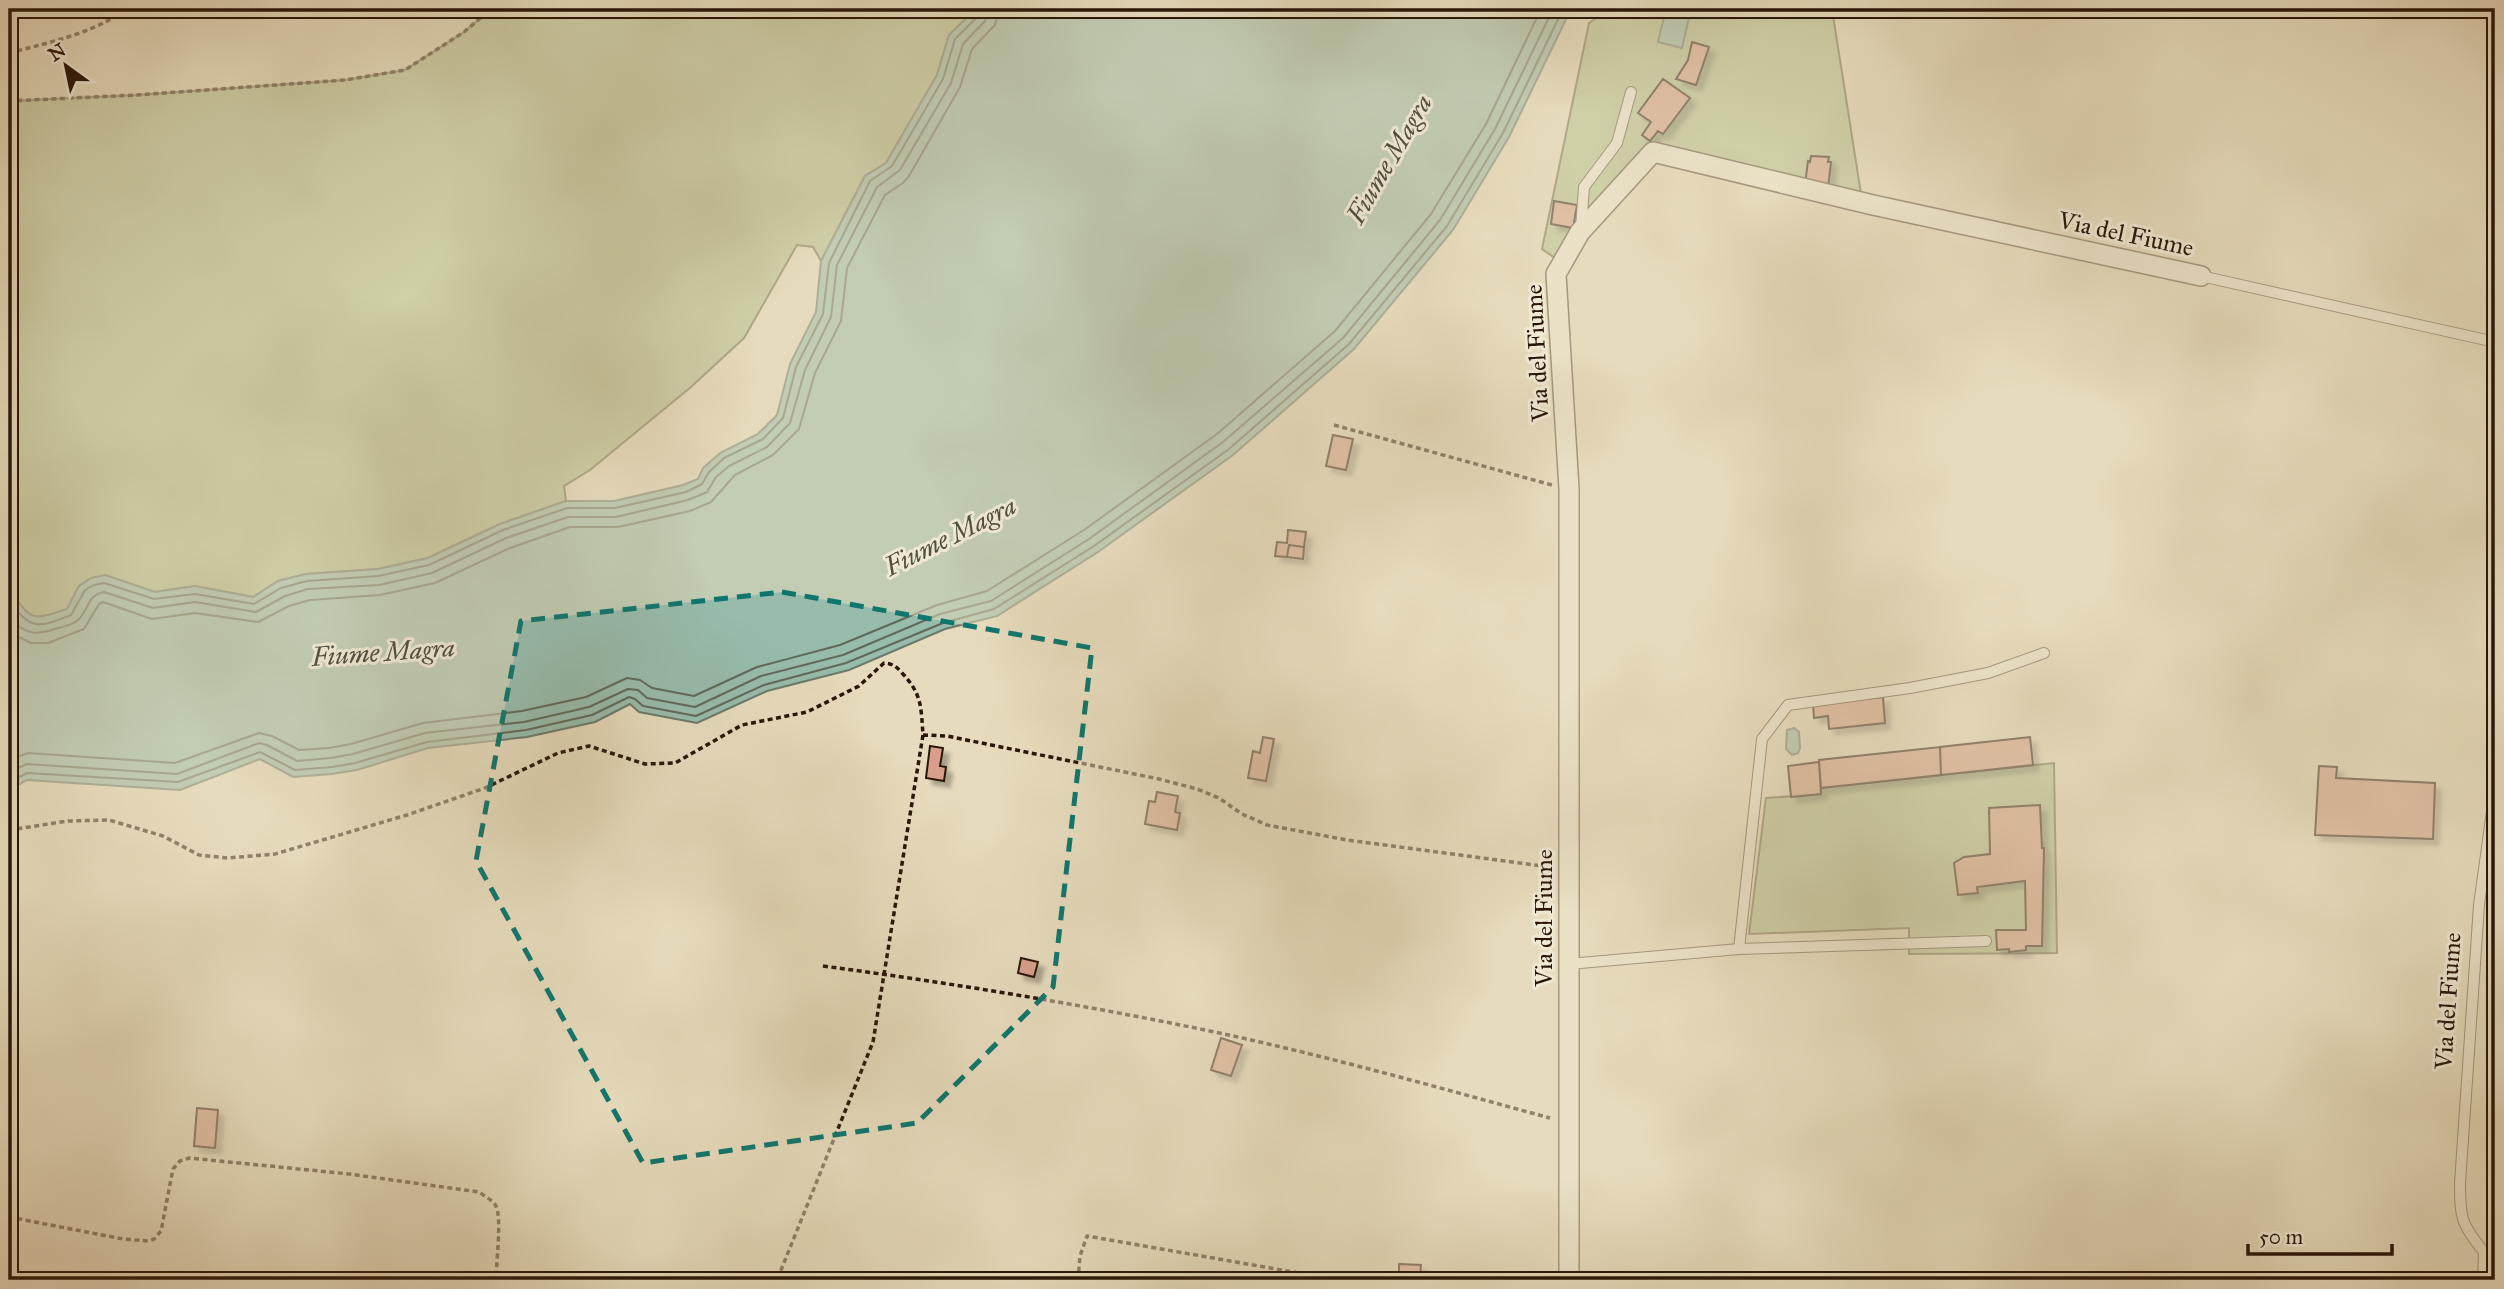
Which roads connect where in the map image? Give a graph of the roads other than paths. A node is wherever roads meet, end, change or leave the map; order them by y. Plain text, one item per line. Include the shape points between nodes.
1 (1631, 92) dead end
2 (1580, 232) junction
3 (2201, 276) joint
4 (2495, 342) edge
5 (2044, 653) dead end
6 (2495, 790) edge
7 (1986, 941) dead end
8 (1738, 949) junction
9 (1569, 964) junction
10 (1569, 1280) edge
11 (2483, 1280) edge

1 - 2 lane via 1617,143 1584,187
2 - 3 street, Via del Fiume via 1653,152
2 - 9 street, Via del Fiume via 1556,274 1569,489
3 - 4 lane, Via del Fiume
5 - 8 lane via 1988,673 1788,705 1762,739
6 - 11 lane, Via del Fiume via 2479,905 2460,1183 2460,1217 2484,1252
7 - 8 lane
8 - 9 lane
9 - 10 street, Via del Fiume

